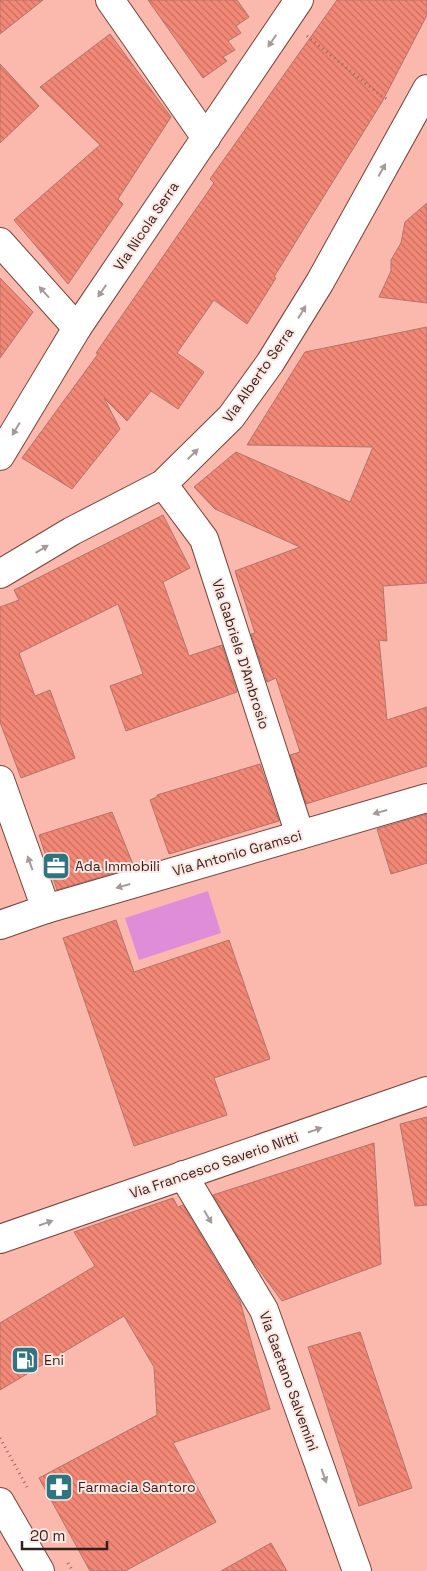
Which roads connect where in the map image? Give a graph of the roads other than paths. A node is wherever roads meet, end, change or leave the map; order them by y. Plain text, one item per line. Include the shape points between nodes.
1 (110, 0) edge
2 (299, 0) edge
3 (427, 89) edge
4 (206, 138) junction
5 (0, 242) edge
6 (77, 328) junction
7 (0, 456) edge
8 (163, 484) junction
9 (0, 574) edge
10 (0, 780) edge
11 (427, 798) edge
12 (300, 835) junction
13 (46, 908) junction
14 (0, 925) edge
15 (427, 1091) edge
16 (183, 1176) junction
17 (0, 1238) edge
18 (0, 1502) edge
19 (40, 1571) edge
20 (358, 1571) edge

1 - 4 street
2 -> 4 street, Via Nicola Serra
8 -> 3 street, Via Alberto Serra via 231,417 270,363 320,282
4 -> 6 street, Via Nicola Serra
6 -> 5 street
6 -> 7 street, Via Nicola Serra
9 -> 8 street, Via Alberto Serra via 72,531
8 - 12 street, Via Gabriele D'Ambrosio via 204,539
13 -> 10 street
11 -> 12 street, Via Antonio Gramsci
12 -> 13 street, Via Antonio Gramsci
13 - 14 street, Via Antonio Gramsci
16 -> 15 street, Via Francesco Saverio Nitti
17 -> 16 street, Via Francesco Saverio Nitti
16 -> 20 street, Via Gaetano Salvemini via 264,1310
18 - 19 street

